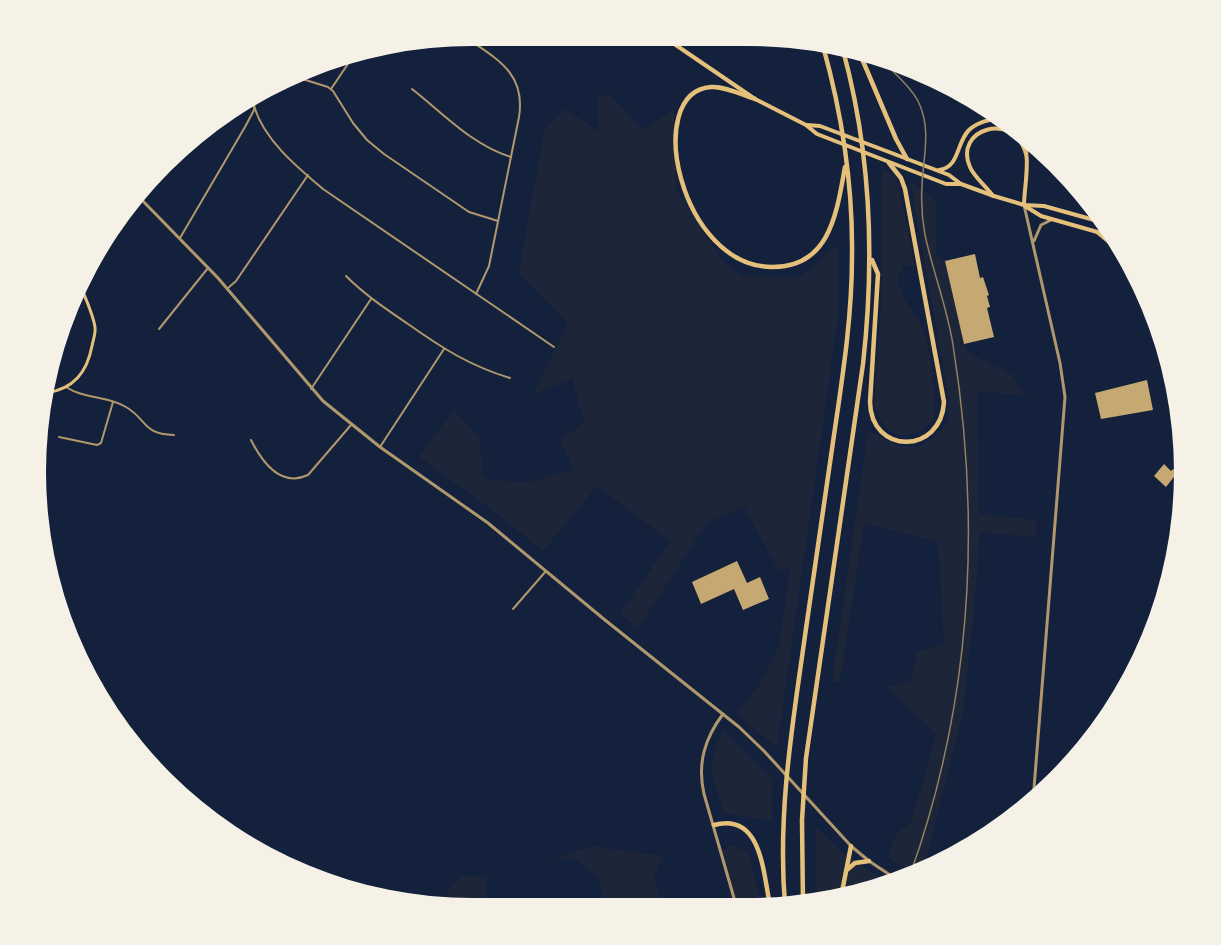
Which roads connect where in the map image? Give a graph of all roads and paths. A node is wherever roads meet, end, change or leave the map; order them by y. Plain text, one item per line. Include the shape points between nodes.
1 (478, 46) edge
2 (677, 46) edge
3 (825, 54) edge
4 (845, 58) edge
5 (865, 63) edge
6 (347, 66) edge
7 (306, 80) edge
8 (331, 89) junction
9 (412, 89) dead end
10 (755, 99) junction
11 (255, 106) joint
12 (989, 121) edge
13 (806, 125) junction
14 (999, 128) edge
15 (1023, 147) edge
16 (1027, 151) edge
17 (1027, 154) junction
18 (511, 157) junction
19 (907, 159) junction
20 (846, 162) junction
21 (887, 162) junction
22 (935, 170) junction
23 (308, 175) junction
24 (961, 184) junction
25 (994, 196) junction
26 (144, 202) edge
27 (1024, 205) junction
28 (1053, 219) junction
29 (1090, 219) edge
30 (498, 221) junction
31 (1097, 232) junction
32 (1101, 233) edge
33 (180, 238) junction
34 (1104, 238) edge
35 (1033, 243) junction
36 (870, 258) junction
37 (208, 268) junction
38 (346, 276) dead end
39 (227, 289) junction
40 (476, 294) junction
41 (84, 297) edge
42 (371, 299) junction
43 (159, 329) dead end
44 (554, 347) dead end
45 (444, 349) junction
46 (510, 378) dead end
47 (66, 387) junction
48 (311, 389) junction
49 (55, 390) edge
50 (113, 402) junction
51 (351, 425) junction
52 (174, 435) dead end
53 (59, 437) dead end
54 (251, 441) dead end
55 (380, 447) junction
56 (546, 571) junction
57 (513, 609) dead end
58 (723, 714) junction
59 (1034, 788) edge
60 (714, 825) junction
61 (851, 846) junction
62 (868, 861) junction
63 (888, 875) edge
64 (845, 877) junction
65 (843, 888) edge
66 (803, 895) edge
67 (785, 897) edge
68 (734, 898) edge
69 (769, 898) edge

1 - 18 street via 501,62 517,85 520,105
2 - 10 main road
3 - 20 highway
4 - 36 highway via 866,162
5 - 19 highway
6 - 8 street
7 - 8 street
8 - 30 street via 360,132 384,154 469,212
9 - 18 street via 469,136
10 - 13 main road
10 - 20 highway via 720,87 703,88 685,102 678,123 676,158 684,193 707,231 730,253 746,262 770,267 793,264 814,252 832,225
11 - 23 street via 267,134
11 - 33 street
12 - 22 main road via 969,130 953,163
13 - 19 main road via 820,126
13 - 21 main road via 817,134
14 - 25 main road via 979,133 967,153 973,172
15 - 17 main road
16 - 17 street
17 - 27 main road
18 - 30 street
19 - 22 main road
20 - 67 highway via 851,215 851,304 786,770
21 - 24 main road via 946,184
21 - 36 highway via 905,189 944,402 938,425 916,441 888,437 871,415 878,274
22 - 24 main road
23 - 39 street via 236,282
23 - 40 street
24 - 25 main road
25 - 27 main road
26 - 33 street
27 - 28 main road
27 - 29 main road via 1044,206
27 - 35 street
28 - 31 main road
28 - 35 street via 1041,225
30 - 40 street via 489,266
31 - 32 main road
31 - 34 main road
33 - 37 street
35 - 59 street via 1065,397
36 - 66 highway via 863,364 806,766
37 - 39 street
37 - 43 street
38 - 42 street
39 - 48 street
40 - 44 street
41 - 47 main road via 95,331 86,368
42 - 45 street
42 - 48 street
45 - 46 street via 474,366
45 - 55 street
47 - 49 main road
47 - 50 street
48 - 51 street
50 - 52 street via 125,406 154,433
50 - 53 street via 101,443
51 - 54 street via 308,475 298,478 288,479 274,472
51 - 55 street
55 - 56 street via 474,513
56 - 57 street
56 - 58 street
58 - 60 street via 711,729 701,764 702,786
58 - 61 street via 774,762
60 - 68 street
60 - 69 highway via 735,823 753,838
61 - 62 street
61 - 64 highway
62 - 63 street
62 - 64 highway via 852,864
64 - 65 highway

